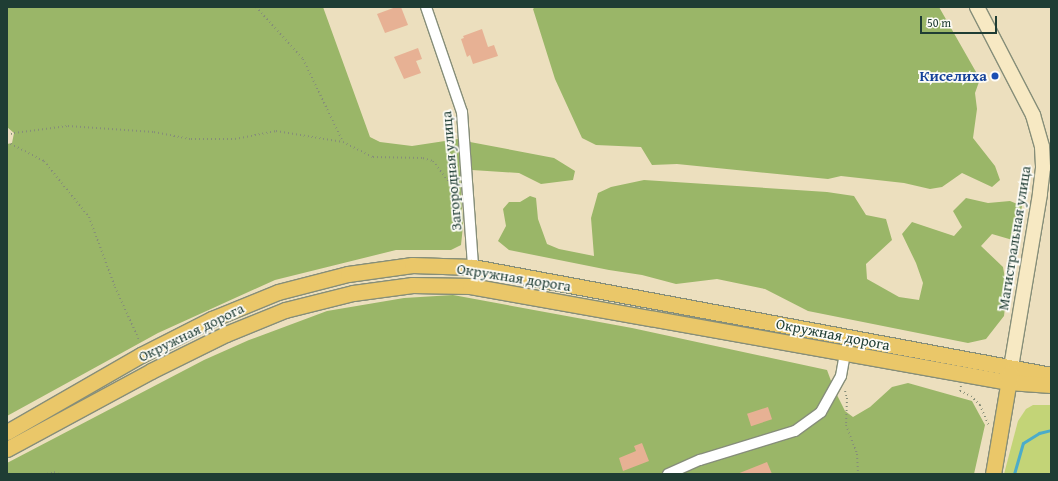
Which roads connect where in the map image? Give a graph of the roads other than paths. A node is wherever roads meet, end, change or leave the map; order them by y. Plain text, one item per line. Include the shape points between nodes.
1 (426, 7) edge
2 (977, 7) edge
3 (474, 267) junction
4 (845, 353) junction
5 (1010, 375) junction
6 (1051, 375) edge
7 (1051, 385) edge
8 (7, 432) edge
9 (7, 449) edge
10 (668, 474) edge
11 (993, 474) edge

1 - 3 street, Загородная улица via 462,112
2 - 5 main road, Магистральная улица via 1038,126 1042,147 1040,194
3 - 5 main road, Окружная дорога
3 - 8 main road, Окружная дорога via 412,265 348,274 278,292 212,319 145,353
4 - 5 main road, Окружная дорога via 963,374
4 - 9 main road, Окружная дорога via 470,286 412,285 353,293 285,310 226,334 151,371
4 - 10 street via 841,376 821,412 795,432 700,460
5 - 6 main road, Окружная дорога
5 - 7 main road, Окружная дорога
5 - 11 main road

